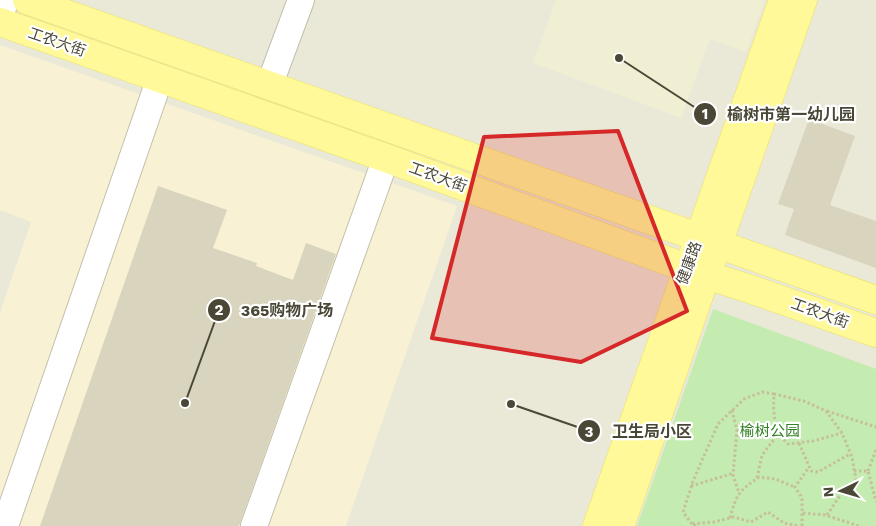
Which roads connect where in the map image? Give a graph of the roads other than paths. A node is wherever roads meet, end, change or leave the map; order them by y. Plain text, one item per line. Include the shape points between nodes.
1 (6, 0) edge
2 (27, 0) edge
3 (301, 0) edge
4 (783, 0) edge
5 (803, 0) edge
6 (0, 15) edge
7 (0, 22) edge
8 (160, 78) junction
9 (269, 86) junction
10 (386, 158) junction
11 (708, 241) junction
12 (696, 271) junction
13 (876, 300) edge
14 (876, 334) edge
15 (5, 526) edge
16 (254, 526) edge
17 (597, 526) edge
18 (620, 526) edge

1 - 6 street
2 - 9 main road, 工农大街
3 - 9 street
4 - 11 main road, 健康路
5 - 11 main road, 健康路
7 - 8 main road, 工农大街
8 - 10 main road, 工农大街
8 - 15 street
9 - 11 main road, 工农大街
10 - 12 main road, 工农大街
10 - 16 street
11 - 12 main road, 健康路
11 - 13 main road, 工农大街
12 - 14 main road, 工农大街
12 - 17 main road, 健康路
12 - 18 main road, 健康路

